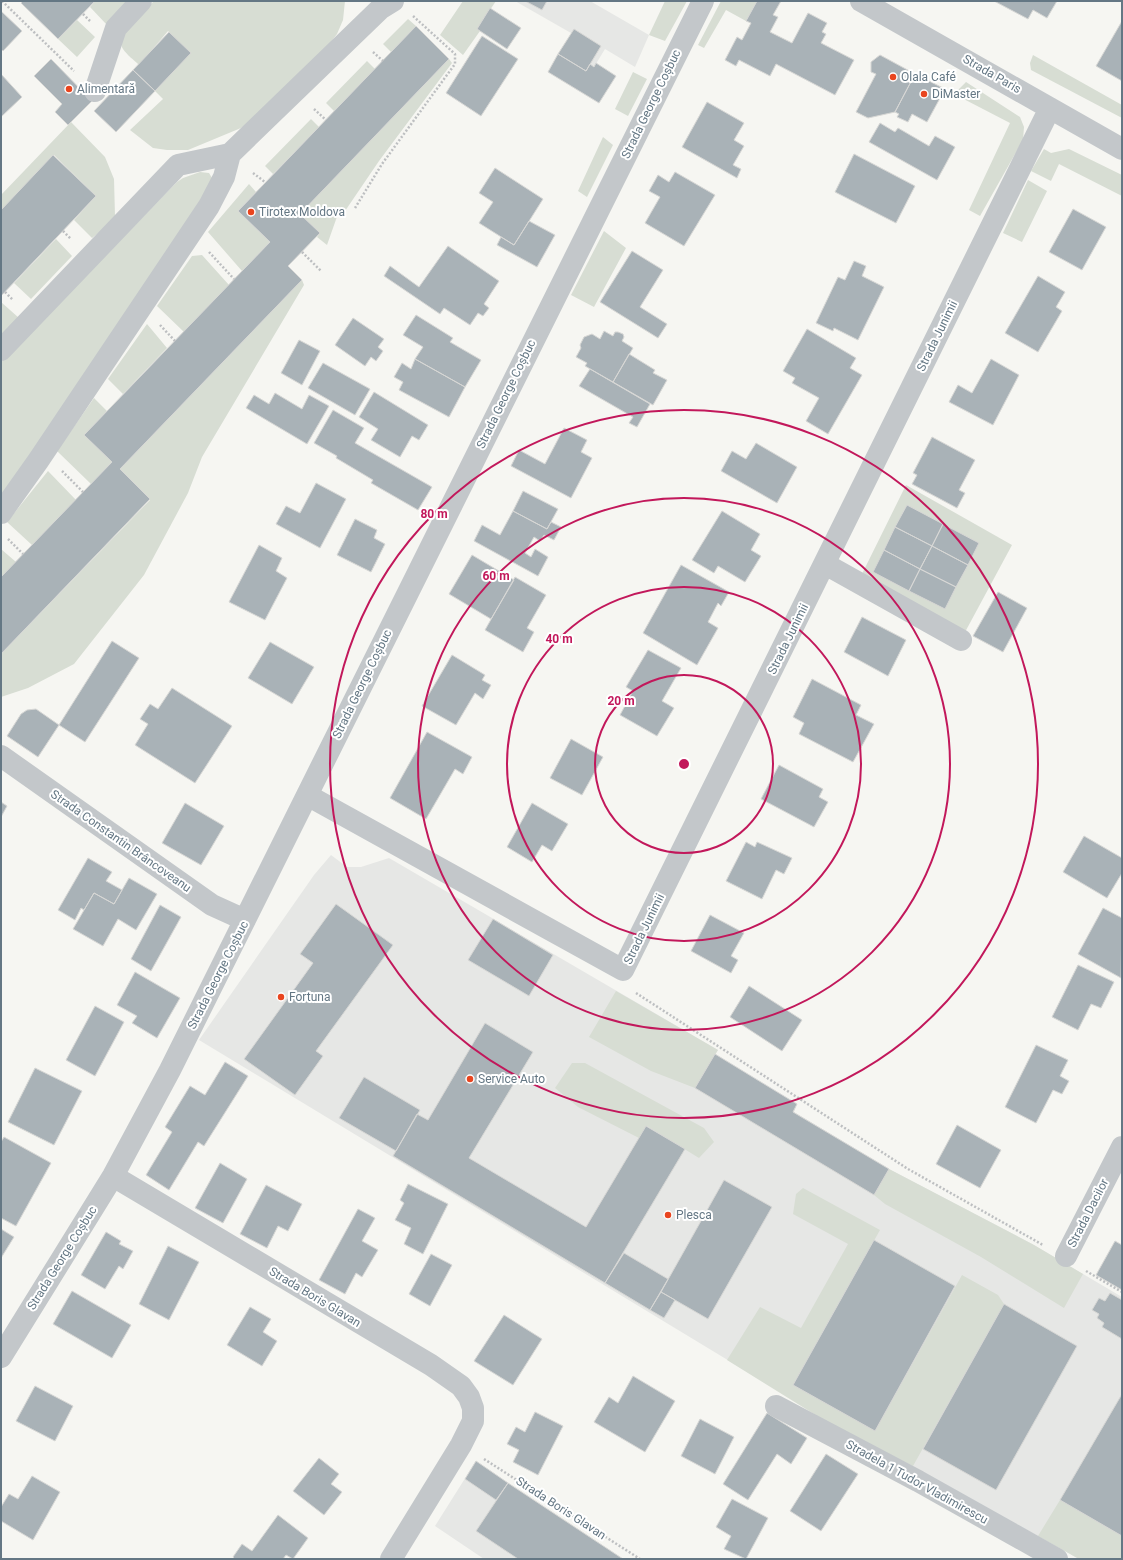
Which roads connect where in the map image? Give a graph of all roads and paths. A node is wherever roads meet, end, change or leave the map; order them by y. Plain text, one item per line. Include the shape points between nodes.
1 (2, 1) edge
2 (142, 1) edge
3 (702, 1) edge
4 (861, 1) edge
5 (388, 6) edge
6 (95, 91) joint
7 (1050, 108) junction
8 (1122, 149) edge
9 (230, 154) junction
10 (355, 208) dead end
11 (191, 232) junction
12 (302, 252) dead end
13 (321, 271) dead end
14 (234, 279) dead end
15 (1, 350) edge
16 (1, 513) edge
17 (7, 538) dead end
18 (23, 554) dead end
19 (825, 564) junction
20 (961, 640) dead end
21 (1, 756) edge
22 (307, 795) junction
23 (245, 920) junction
24 (624, 970) junction
25 (1122, 1147) edge
26 (113, 1176) junction
27 (1066, 1256) junction
28 (1122, 1292) edge
29 (1, 1357) edge
30 (776, 1406) dead end
31 (461, 1445) junction
32 (392, 1559) edge
33 (640, 1559) edge
34 (1057, 1559) edge

1 - 6 path
2 - 6 street via 116,28
3 - 22 street, Strada George Coșbuc
4 - 7 street, Strada Paris
5 - 9 street
5 - 10 path via 455,54 455,64 382,164
7 - 8 street, Strada Paris
7 - 19 street, Strada Junimii
9 - 11 street via 224,177 209,206
9 - 15 street via 178,165
11 - 14 path
11 - 16 street
12 - 13 path
17 - 18 path
19 - 20 street
19 - 24 street, Strada Junimii
21 - 23 street, Strada Constantin Brâncoveanu via 212,905
22 - 23 street, Strada George Coșbuc
22 - 24 street, Strada Junimii
23 - 26 street, Strada George Coșbuc via 170,1070
24 - 27 path via 632,991 915,1173
25 - 27 street, Strada Dacilor
26 - 29 street, Strada George Coșbuc
26 - 31 street, Strada Boris Glavan via 431,1365 461,1386 469,1397 473,1421
27 - 28 path
30 - 34 street, Stradela 1 Tudor Vladimirescu via 918,1481
31 - 32 street, Strada Boris Glavan
31 - 33 path, Strada Boris Glavan

